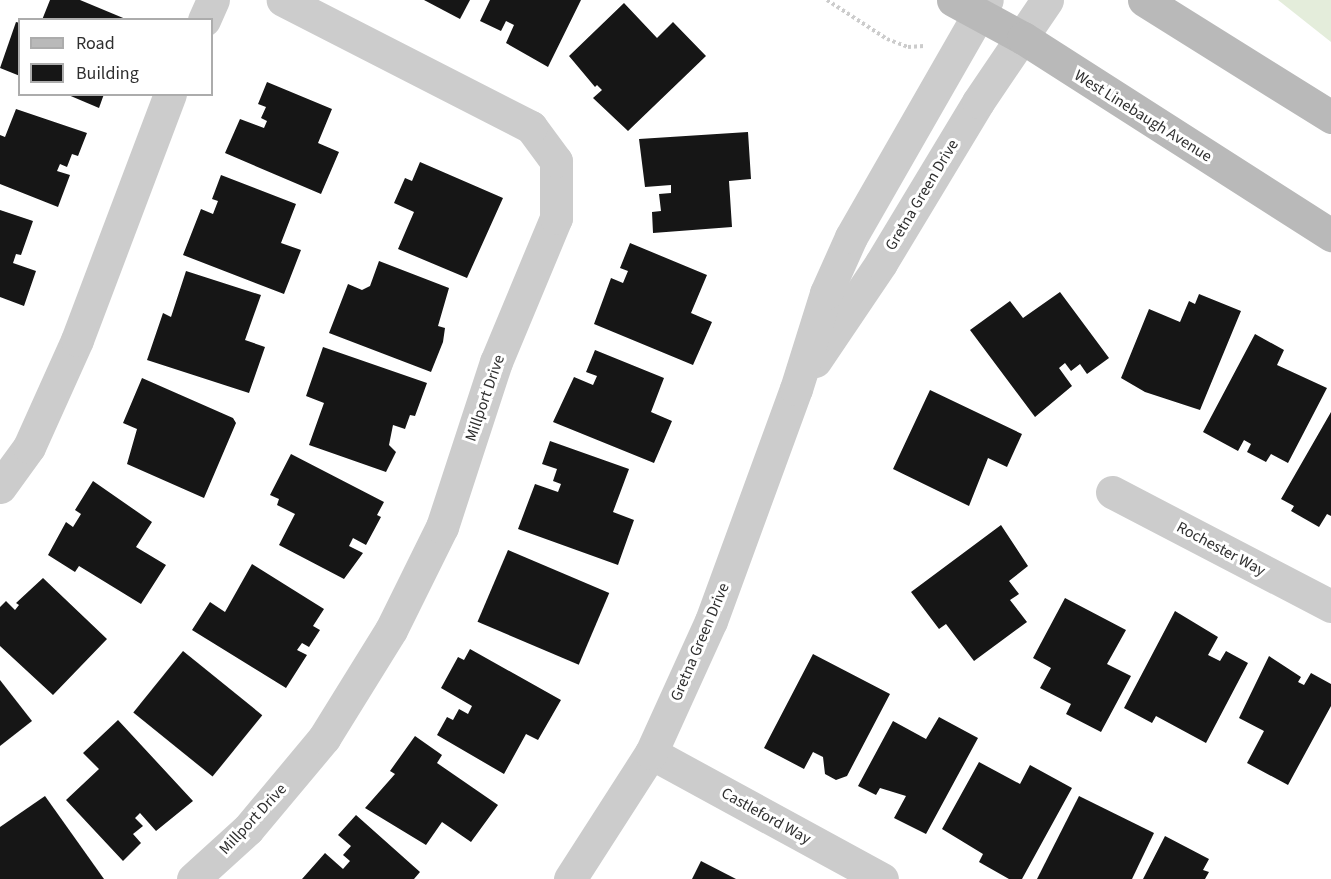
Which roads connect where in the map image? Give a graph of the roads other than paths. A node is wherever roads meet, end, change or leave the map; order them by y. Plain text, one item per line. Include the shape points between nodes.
1 (213, 0) edge
2 (283, 0) edge
3 (1047, 0) edge
4 (1144, 0) edge
5 (973, 5) edge
6 (205, 18) edge
7 (1023, 38) junction
8 (169, 96) edge
9 (1331, 117) edge
10 (1331, 235) edge
11 (796, 389) junction
12 (0, 487) edge
13 (1112, 492) dead end
14 (1331, 606) edge
15 (651, 753) junction
16 (193, 879) edge
17 (570, 879) edge
18 (882, 879) edge

1 - 6 street
2 - 16 street, Millport Drive via 531,127 556,161 556,218 496,362 442,527 391,630 324,738 248,829
3 - 7 street, Gretna Green Drive
4 - 9 main road
5 - 7 main road, West Linebaugh Avenue
5 - 11 street, Gretna Green Drive via 825,293
7 - 10 main road, West Linebaugh Avenue
7 - 11 street, Gretna Green Drive via 978,102 881,263
8 - 12 street via 77,339 29,447
11 - 15 street, Gretna Green Drive via 711,621
13 - 14 street, Rochester Way
15 - 17 street, Gretna Green Drive
15 - 18 street, Castleford Way

